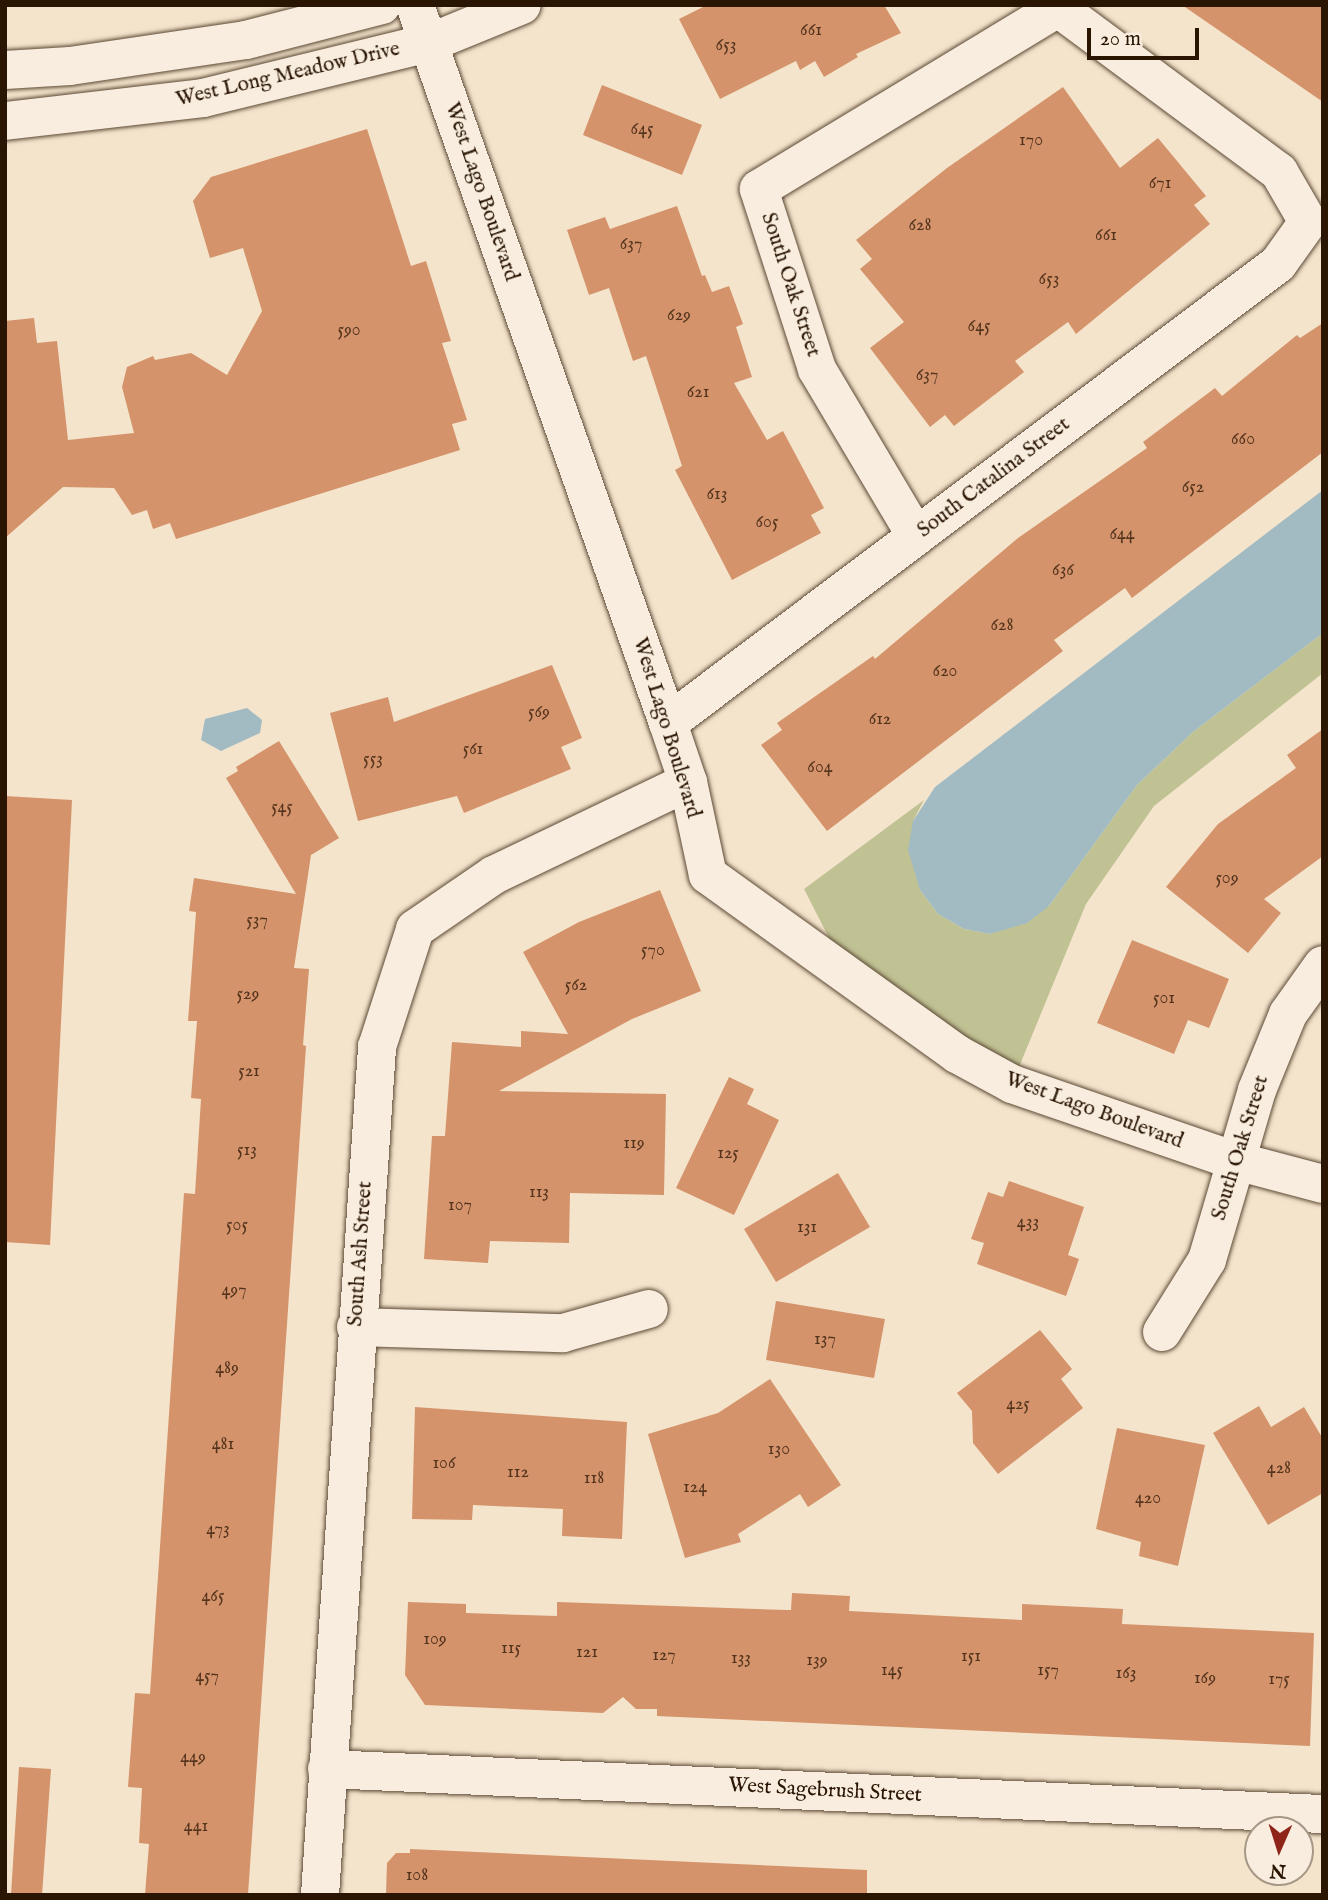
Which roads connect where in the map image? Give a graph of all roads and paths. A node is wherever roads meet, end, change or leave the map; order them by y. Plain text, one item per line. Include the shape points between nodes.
1 (383, 5) edge
2 (415, 5) edge
3 (523, 5) edge
4 (1056, 7) edge
5 (429, 44) junction
6 (5, 70) edge
7 (5, 121) edge
8 (916, 536) junction
9 (668, 723) junction
10 (688, 782) junction
11 (1323, 965) edge
12 (1236, 1161) junction
13 (1323, 1184) edge
14 (649, 1308) dead end
15 (356, 1327) junction
16 (1162, 1332) dead end
17 (327, 1769) junction
18 (1323, 1814) edge
19 (320, 1895) edge

1 - 6 street, West Long Meadow Drive via 246,40 70,66
2 - 5 street, West Lago Boulevard
3 - 5 street, West Long Meadow Drive
4 - 8 street, South Oak Street via 759,189 817,369
4 - 8 street, South Catalina Street via 1279,172 1308,222 1278,264
5 - 7 street, West Long Meadow Drive via 203,98
5 - 9 street, West Lago Boulevard
8 - 9 street, South Catalina Street
9 - 10 street, West Lago Boulevard
10 - 12 street, West Lago Boulevard via 708,875 850,981 957,1054 1012,1084
10 - 15 street, South Ash Street via 494,875 415,929 377,1047
11 - 12 street, South Oak Street via 1288,1014 1257,1090
12 - 13 street, West Lago Boulevard
12 - 16 street, South Oak Street via 1207,1260
14 - 15 street via 563,1333
15 - 17 street, South Ash Street
17 - 18 street, West Sagebrush Street
17 - 19 street, South Ash Street

